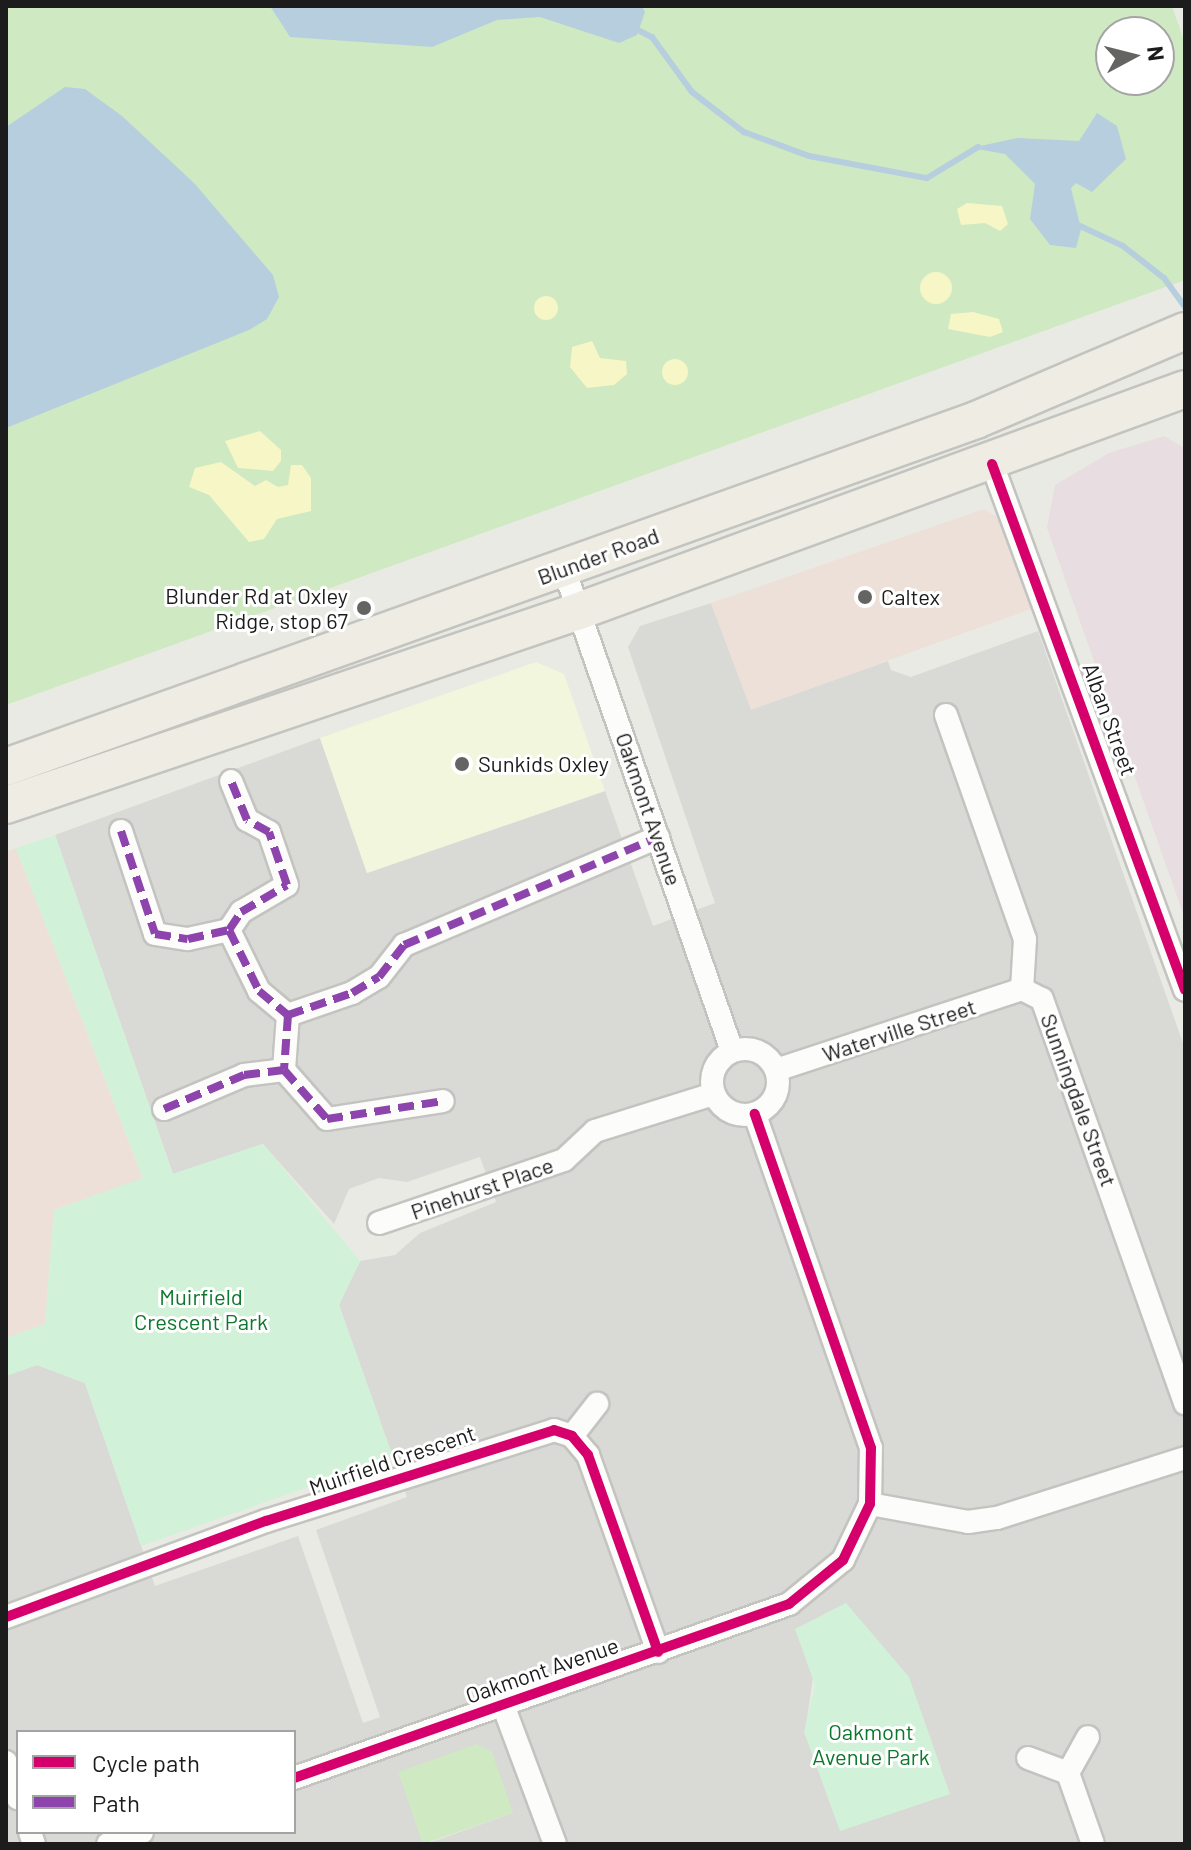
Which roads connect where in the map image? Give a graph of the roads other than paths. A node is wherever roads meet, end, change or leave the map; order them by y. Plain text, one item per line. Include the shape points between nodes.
1 (1185, 331) edge
2 (1185, 389) edge
3 (992, 464) junction
4 (564, 569) junction
5 (579, 611) junction
6 (946, 715) dead end
7 (6, 767) edge
8 (231, 781) dead end
9 (6, 805) edge
10 (121, 831) dead end
11 (658, 837) junction
12 (229, 930) junction
13 (1022, 989) junction
14 (1185, 990) edge
15 (288, 1015) junction
16 (732, 1051) junction
17 (284, 1070) junction
18 (776, 1070) junction
19 (713, 1094) junction
20 (443, 1101) dead end
21 (164, 1109) dead end
22 (755, 1114) junction
23 (379, 1223) dead end
24 (1185, 1403) edge
25 (597, 1404) dead end
26 (572, 1436) junction
27 (1185, 1458) edge
28 (870, 1504) junction
29 (6, 1617) edge
30 (658, 1652) junction
31 (503, 1705) junction
32 (1088, 1737) dead end
33 (1028, 1758) dead end
34 (6, 1762) edge
35 (1068, 1773) junction
36 (296, 1777) edge
37 (16, 1792) edge
38 (136, 1834) edge
39 (108, 1844) edge
40 (555, 1844) edge
41 (1093, 1844) edge

1 - 4 main road, Blunder Road via 976,420
2 - 3 main road, Blunder Road
3 - 5 main road, Blunder Road
3 - 14 street, Alban Street
4 - 5 street, Oakmont Avenue
4 - 7 main road, Blunder Road
5 - 9 main road, Blunder Road
5 - 11 street, Oakmont Avenue
6 - 13 street, Sunningdale Street via 1025,939
8 - 12 street via 247,820 269,832 287,885 241,912
10 - 12 street via 155,934 188,939
11 - 15 street via 404,945 379,977 352,993
11 - 16 street, Oakmont Avenue
12 - 15 street via 259,991
13 - 18 street, Waterville Street
13 - 24 street, Sunningdale Street via 1042,999
15 - 17 street
16 - 18 street via 763,1054
16 - 19 street via 712,1073
17 - 20 street via 327,1119
17 - 21 street via 244,1075
18 - 22 street via 777,1091
19 - 22 street via 735,1114
19 - 23 street, Pinehurst Place via 595,1131 564,1160
22 - 28 street, Oakmont Avenue via 865,1424
25 - 26 street
26 - 29 street, Muirfield Crescent via 554,1430 527,1435
26 - 30 street via 588,1455
27 - 28 street via 997,1518 968,1522
28 - 30 street, Oakmont Avenue via 843,1560 809,1592
30 - 31 street, Oakmont Avenue
31 - 36 street, Oakmont Avenue
31 - 40 street
32 - 35 street
33 - 35 street
34 - 37 street
35 - 41 street
38 - 39 street

